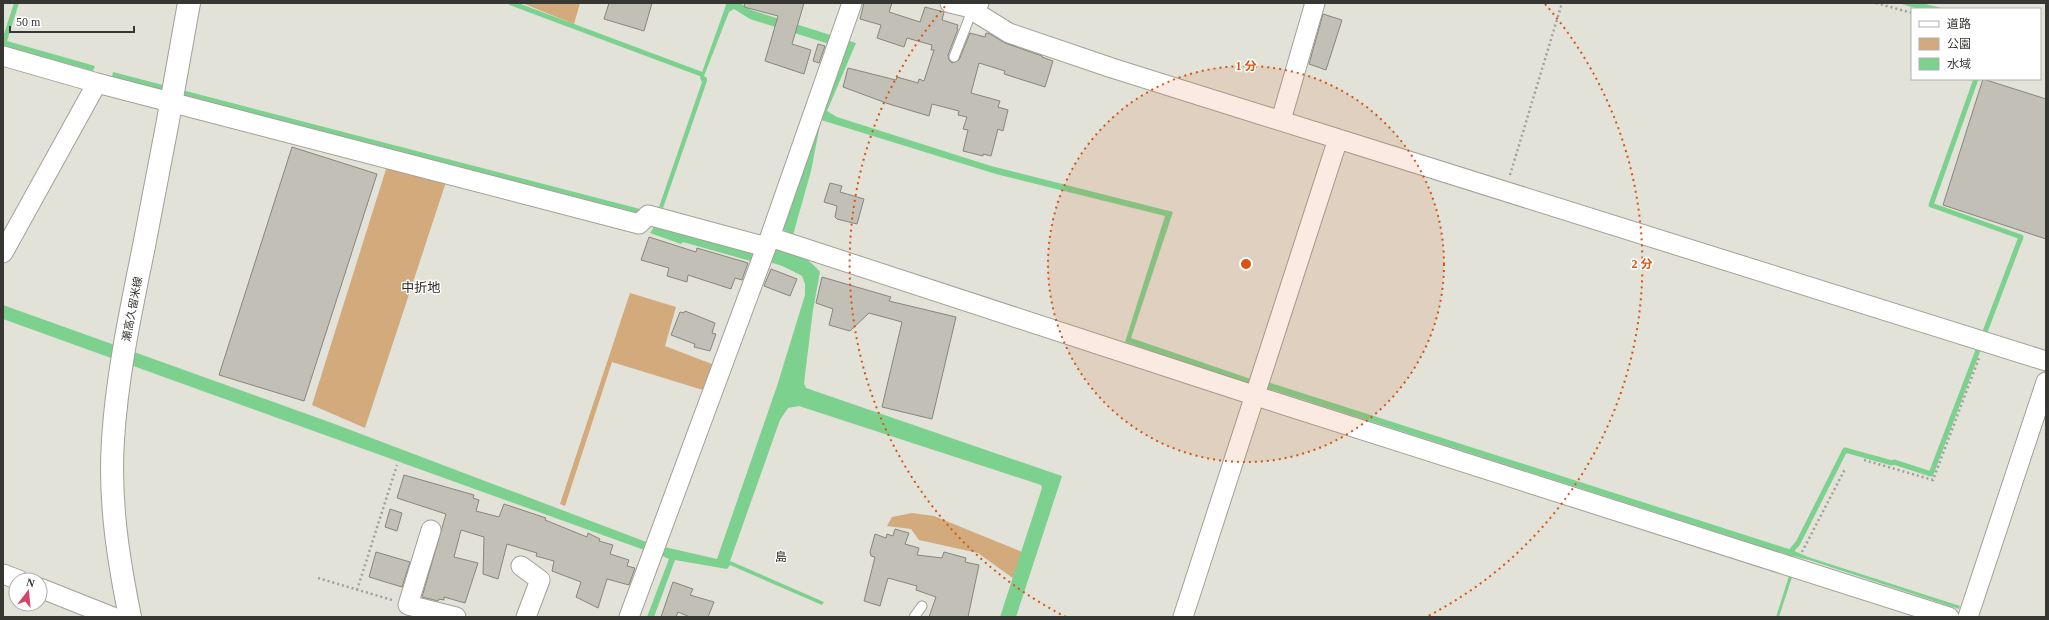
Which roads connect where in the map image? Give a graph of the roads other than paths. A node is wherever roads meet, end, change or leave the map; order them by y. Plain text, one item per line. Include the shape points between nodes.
1 (189, 3) edge
2 (852, 3) edge
3 (1315, 3) edge
4 (967, 6) edge
5 (3, 56) edge
6 (954, 57) dead end
7 (97, 83) junction
8 (173, 95) junction
9 (1281, 120) junction
10 (1338, 139) junction
11 (768, 242) junction
12 (3, 253) edge
13 (2046, 361) edge
14 (2046, 382) edge
15 (1256, 396) junction
16 (431, 530) dead end
17 (521, 566) dead end
18 (48, 591) edge
19 (922, 606) dead end
20 (113, 617) edge
21 (130, 617) edge
22 (456, 617) edge
23 (526, 617) edge
24 (629, 617) edge
25 (914, 617) edge
26 (1183, 617) edge
27 (1949, 617) edge
28 (1968, 617) edge

1 - 8 main road, 瀬高久留米線
2 - 11 street
3 - 9 street
4 - 6 lane
4 - 9 street via 1009,33
5 - 7 street
7 - 8 street
7 - 12 street
8 - 11 street via 639,224 648,215
8 - 21 main road, 瀬高久留米線 via 123,355 113,440 117,556
9 - 10 street
10 - 13 street
10 - 15 street
11 - 15 street
11 - 24 street
14 - 28 street
15 - 26 street
15 - 27 street
16 - 22 street via 408,605
17 - 23 street via 540,580
18 - 20 street
19 - 25 lane

